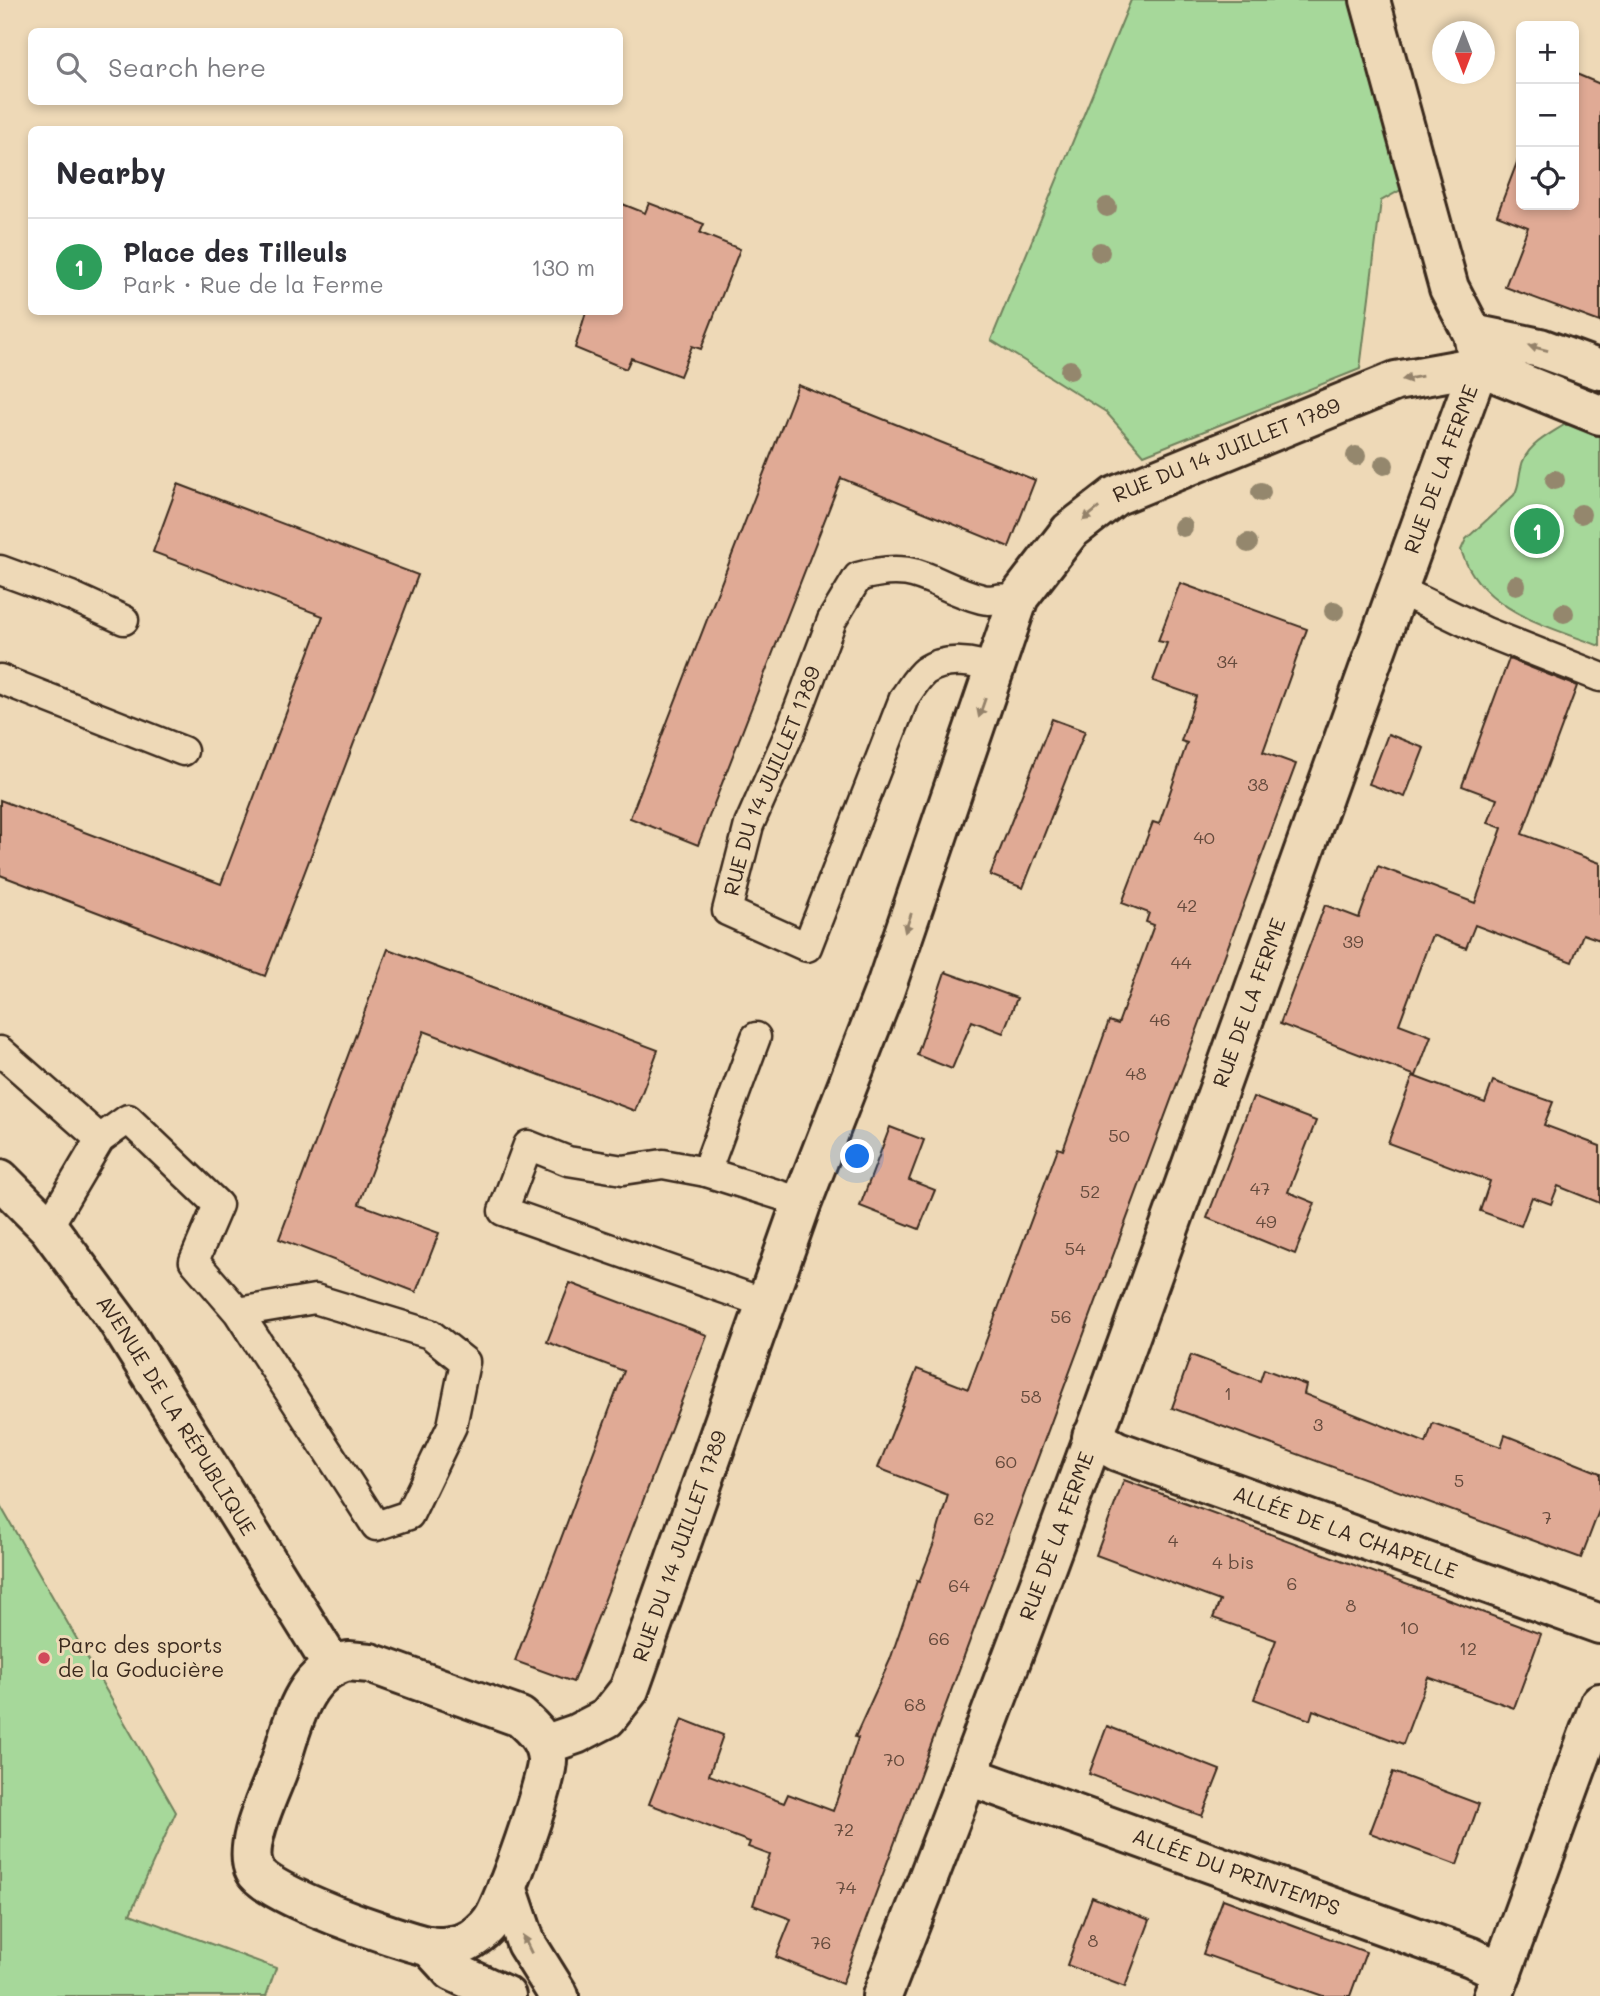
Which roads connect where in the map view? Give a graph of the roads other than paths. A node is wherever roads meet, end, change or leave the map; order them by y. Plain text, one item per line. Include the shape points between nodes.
1 (1370, 0) edge
2 (1476, 350) junction
3 (1600, 370) edge
4 (1600, 415) edge
5 (0, 570) edge
6 (1397, 589) junction
7 (1018, 603) junction
8 (124, 620) dead end
9 (995, 670) junction
10 (1600, 677) edge
11 (0, 679) edge
12 (183, 751) dead end
13 (756, 1037) dead end
14 (0, 1051) edge
15 (100, 1139) junction
16 (706, 1172) junction
17 (0, 1179) edge
18 (802, 1202) junction
19 (48, 1227) junction
20 (765, 1303) junction
21 (238, 1312) junction
22 (1092, 1437) junction
23 (1600, 1624) edge
24 (332, 1665) junction
25 (1600, 1703) edge
26 (544, 1745) junction
27 (969, 1776) junction
28 (507, 1887) junction
29 (429, 1947) junction
30 (1497, 1984) edge
31 (506, 1996) edge
32 (559, 1996) edge
33 (882, 1996) edge

1 - 2 street via 1449,288
3 -> 2 street via 1540,348
2 - 4 street
2 - 6 street, RUE DE LA FERME
2 -> 7 street, RUE DU 14 JUILLET 1789 via 1115,496 1070,531
5 - 8 lane
6 - 10 lane via 1486,632
6 - 22 street, RUE DE LA FERME
7 - 9 street, RUE DU 14 JUILLET 1789
7 - 9 lane, RUE DU 14 JUILLET 1789 via 1003,596 985,600 904,569 859,577 832,620 749,825 727,911 807,947 904,698 926,671 951,662 980,663
9 -> 18 street, RUE DU 14 JUILLET 1789 via 884,992
11 - 12 lane
13 - 16 lane
14 - 15 lane
15 - 19 lane
15 - 21 lane via 128,1119 218,1205 194,1261
16 - 18 lane
16 - 20 lane via 663,1164 623,1170 568,1161 528,1145 503,1211
17 - 19 street, AVENUE DE LA RÉPUBLIQUE
18 - 20 street, RUE DU 14 JUILLET 1789
19 - 24 street, AVENUE DE LA RÉPUBLIQUE via 117,1320
20 - 26 street, RUE DU 14 JUILLET 1789 via 629,1690 607,1718
21 - 21 lane via 376,1525 409,1515 452,1426 465,1362 430,1334 315,1299
22 - 23 street, ALLÉE DE LA CHAPELLE via 1117,1451
22 - 27 street, RUE DE LA FERME
24 - 26 street via 370,1663 520,1717
24 - 29 street via 306,1691 252,1841 254,1870 278,1892
25 - 30 street
26 - 28 street via 544,1781
27 - 30 street, ALLÉE DU PRINTEMPS via 1471,1957
27 - 33 street, RUE DE LA FERME
28 - 29 street via 493,1920 478,1934 463,1943
32 -> 28 street via 526,1943
29 - 31 street via 452,1971

